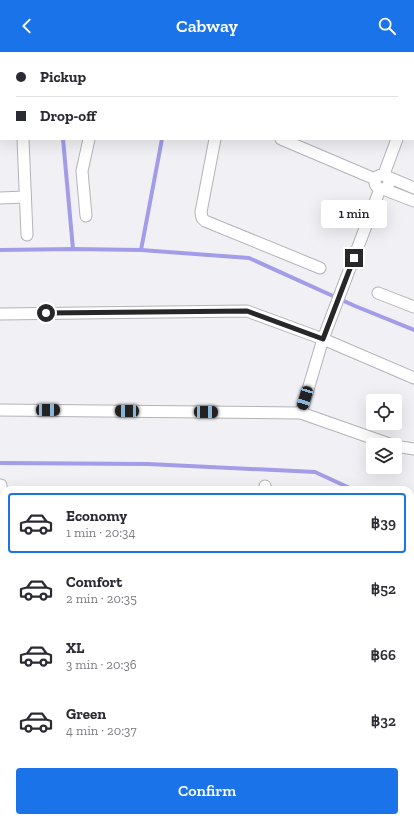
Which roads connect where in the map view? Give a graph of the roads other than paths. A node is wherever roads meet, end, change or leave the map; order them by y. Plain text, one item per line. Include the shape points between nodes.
1 (23, 140) edge
2 (89, 140) edge
3 (215, 140) edge
4 (284, 140) edge
5 (397, 140) edge
6 (382, 177) junction
7 (414, 188) edge
8 (382, 189) junction
9 (25, 197) junction
10 (0, 198) edge
11 (414, 201) edge
12 (86, 216) dead end
13 (27, 235) dead end
14 (320, 268) dead end
15 (378, 293) dead end
16 (414, 307) edge
17 (0, 314) edge
18 (323, 339) junction
19 (414, 378) edge
20 (0, 410) edge
21 (301, 413) junction
22 (374, 438) edge
23 (402, 447) edge
24 (414, 449) edge

1 - 9 street
2 - 12 street via 82,171
3 - 14 street via 202,218
4 - 6 street
5 - 6 street
6 - 7 street
6 - 8 street via 374,184
8 - 11 street
8 - 18 street
9 - 10 street
9 - 13 street
15 - 16 street
17 - 18 street via 247,311
18 - 19 street
18 - 21 street
20 - 21 street
21 - 22 street
23 - 24 street

